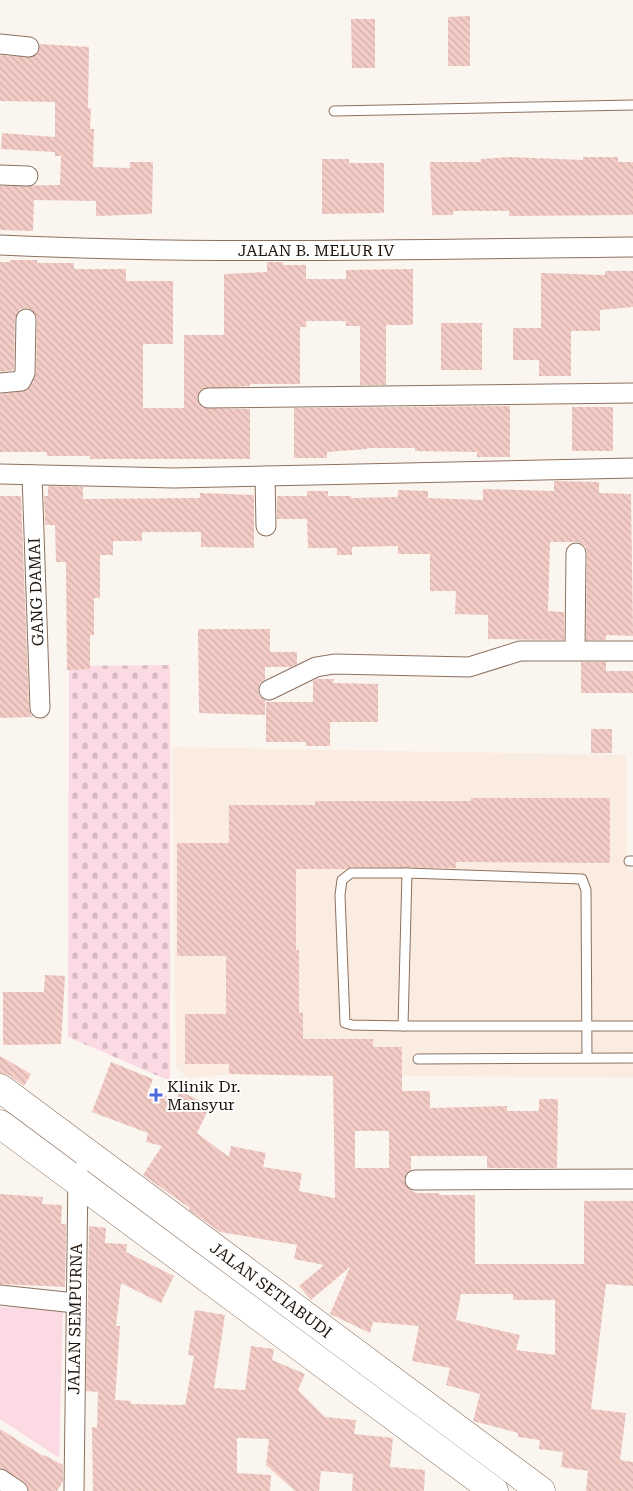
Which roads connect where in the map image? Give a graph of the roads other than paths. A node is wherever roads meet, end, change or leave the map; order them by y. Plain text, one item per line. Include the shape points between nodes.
1 (0, 44) edge
2 (29, 47) dead end
3 (633, 105) edge
4 (334, 111) dead end
5 (0, 176) edge
6 (28, 176) dead end
7 (0, 245) edge
8 (633, 248) edge
9 (26, 319) dead end
10 (0, 383) edge
11 (633, 393) edge
12 (208, 398) dead end
13 (633, 468) edge
14 (0, 474) edge
15 (32, 475) junction
16 (265, 476) junction
17 (266, 526) dead end
18 (576, 553) dead end
19 (575, 650) junction
20 (633, 651) edge
21 (269, 690) dead end
22 (40, 708) dead end
23 (407, 872) junction
24 (587, 1025) junction
25 (403, 1026) junction
26 (633, 1026) edge
27 (587, 1058) junction
28 (633, 1058) edge
29 (418, 1059) dead end
30 (0, 1088) edge
31 (0, 1124) edge
32 (80, 1148) junction
33 (633, 1179) edge
34 (415, 1180) dead end
35 (77, 1181) junction
36 (0, 1295) edge
37 (75, 1303) junction
38 (0, 1479) edge
39 (18, 1491) edge
40 (74, 1491) edge
41 (494, 1491) edge
42 (541, 1491) edge

1 - 2 street
3 - 4 lane
5 - 6 street
7 - 8 street, JALAN B. MELUR IV via 276,250
9 - 10 street via 25,373 21,381
11 - 12 street
13 - 16 street
14 - 15 street
15 - 16 street
15 - 22 street, GANG DAMAI
16 - 17 street
18 - 19 street
19 - 20 street
19 - 21 street via 514,652 469,667 334,664 316,667
23 - 24 lane via 582,879 586,890
23 - 25 lane
23 - 25 lane via 351,872 342,880 340,895 345,1023
24 - 25 lane
24 - 26 lane
24 - 27 lane
27 - 28 lane
27 - 29 lane
30 - 32 main road, JALAN SETIABUDI
31 - 35 main road, JALAN SETIABUDI
32 - 35 street, JALAN SEMPURNA
32 - 42 main road, JALAN SETIABUDI
33 - 34 street
35 - 37 street, JALAN SEMPURNA
35 - 41 main road, JALAN SETIABUDI
36 - 37 street
37 - 40 street, JALAN SEMPURNA
38 - 39 street

